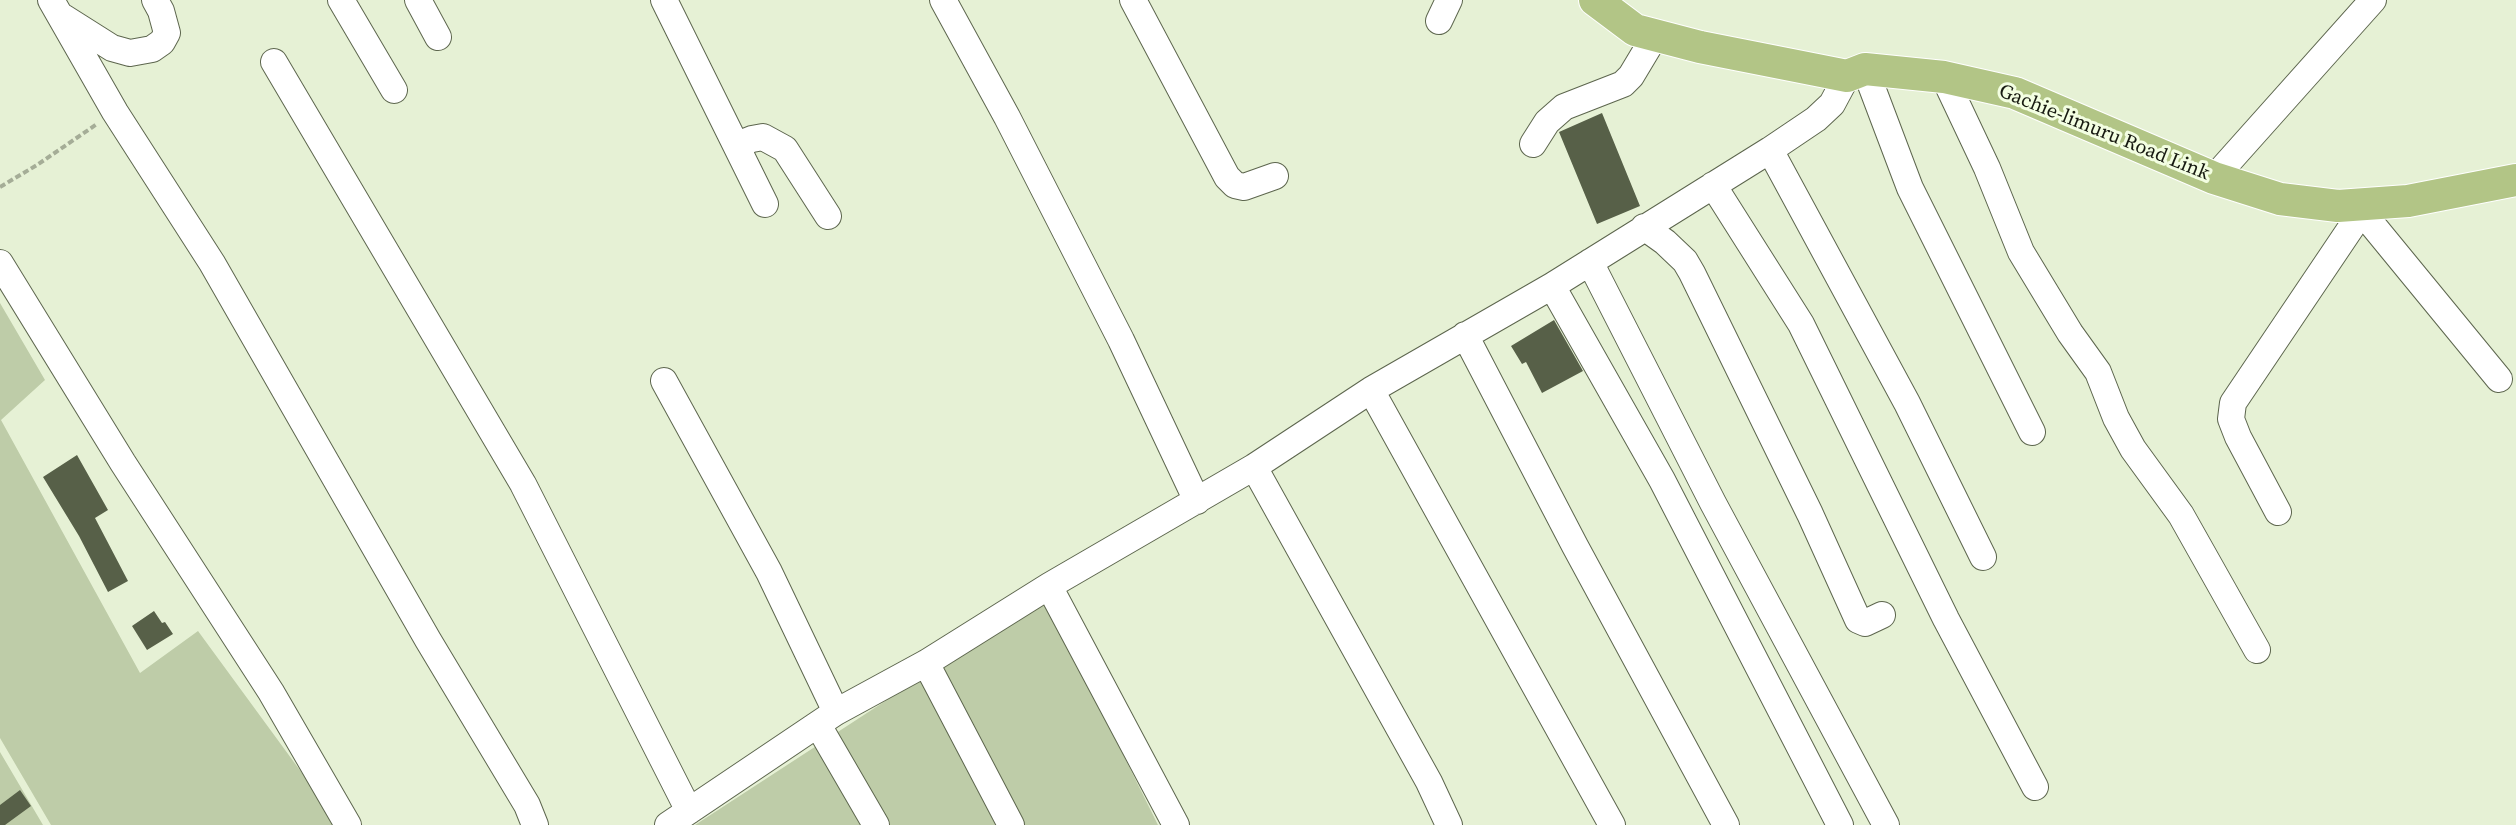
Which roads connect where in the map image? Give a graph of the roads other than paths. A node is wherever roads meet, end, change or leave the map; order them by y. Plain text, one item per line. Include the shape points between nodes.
1 (155, 0) edge
2 (341, 0) edge
3 (418, 0) edge
4 (664, 0) edge
5 (943, 0) edge
6 (1133, 0) edge
7 (1595, 0) edge
8 (2373, 0) edge
9 (55, 8) edge
10 (1655, 36) junction
11 (438, 38) dead end
12 (274, 62) dead end
13 (1856, 72) junction
14 (1944, 77) junction
15 (394, 90) dead end
16 (1533, 144) dead end
17 (737, 146) junction
18 (1770, 150) junction
19 (1275, 176) dead end
20 (2214, 178) junction
21 (2516, 180) edge
22 (1713, 185) junction
23 (765, 204) dead end
24 (2365, 208) junction
25 (828, 216) dead end
26 (1644, 227) junction
27 (1590, 262) junction
28 (0, 263) edge
29 (1552, 286) junction
30 (1465, 335) junction
31 (2499, 379) dead end
32 (664, 381) dead end
33 (1371, 390) junction
34 (2032, 432) dead end
35 (1254, 467) junction
36 (1197, 501) junction
37 (2278, 512) dead end
38 (1983, 557) dead end
39 (1049, 586) junction
40 (1882, 615) dead end
41 (2257, 650) dead end
42 (926, 663) junction
43 (827, 718) junction
44 (2036, 787) dead end
45 (679, 818) edge
46 (348, 825) edge
47 (535, 825) edge
48 (876, 825) edge
49 (1011, 825) edge
50 (1176, 825) edge
51 (1449, 825) edge
52 (1612, 825) edge
53 (1726, 825) edge
54 (1840, 825) edge
55 (1886, 825) edge

1 - 9 street via 167,33 152,50 130,53 112,48
2 - 15 street
3 - 11 street
4 - 17 street
5 - 36 street via 1094,287
6 - 19 street via 1227,177 1244,187
7 - 10 main road, Gachie-limuru Road Link via 1635,30
8 - 20 street
9 - 47 street via 115,112 213,263 527,805
10 - 13 main road, Gachie-limuru Road Link
10 - 16 street via 1623,84 1563,108 1547,122
12 - 45 street via 523,484
13 - 14 main road, Gachie-limuru Road Link
13 - 18 street via 1816,119
13 - 34 street
14 - 20 main road, Gachie-limuru Road Link via 2015,93
14 - 41 street via 2021,252 2098,372 2133,449 2181,515
17 - 23 street
17 - 25 street via 763,137 785,150
18 - 22 street
18 - 38 street via 1907,403
20 - 24 main road, Gachie-limuru Road Link via 2280,199
21 - 24 main road, Gachie-limuru Road Link
22 - 26 street
22 - 44 street via 1801,324 1946,619
24 - 31 street
24 - 37 street via 2233,403 2230,419
26 - 27 street
26 - 40 street via 1665,242 1692,273 1858,620 1865,623
27 - 29 street
27 - 55 street via 1713,503
28 - 46 street via 129,473 271,692
29 - 30 street
29 - 54 street via 1662,480
30 - 33 street
30 - 53 street
32 - 43 street via 769,572
33 - 35 street
33 - 52 street
35 - 36 street
35 - 51 street via 1424,772
36 - 39 street
39 - 42 street
39 - 50 street
42 - 43 street
42 - 49 street
43 - 45 street
43 - 48 street

